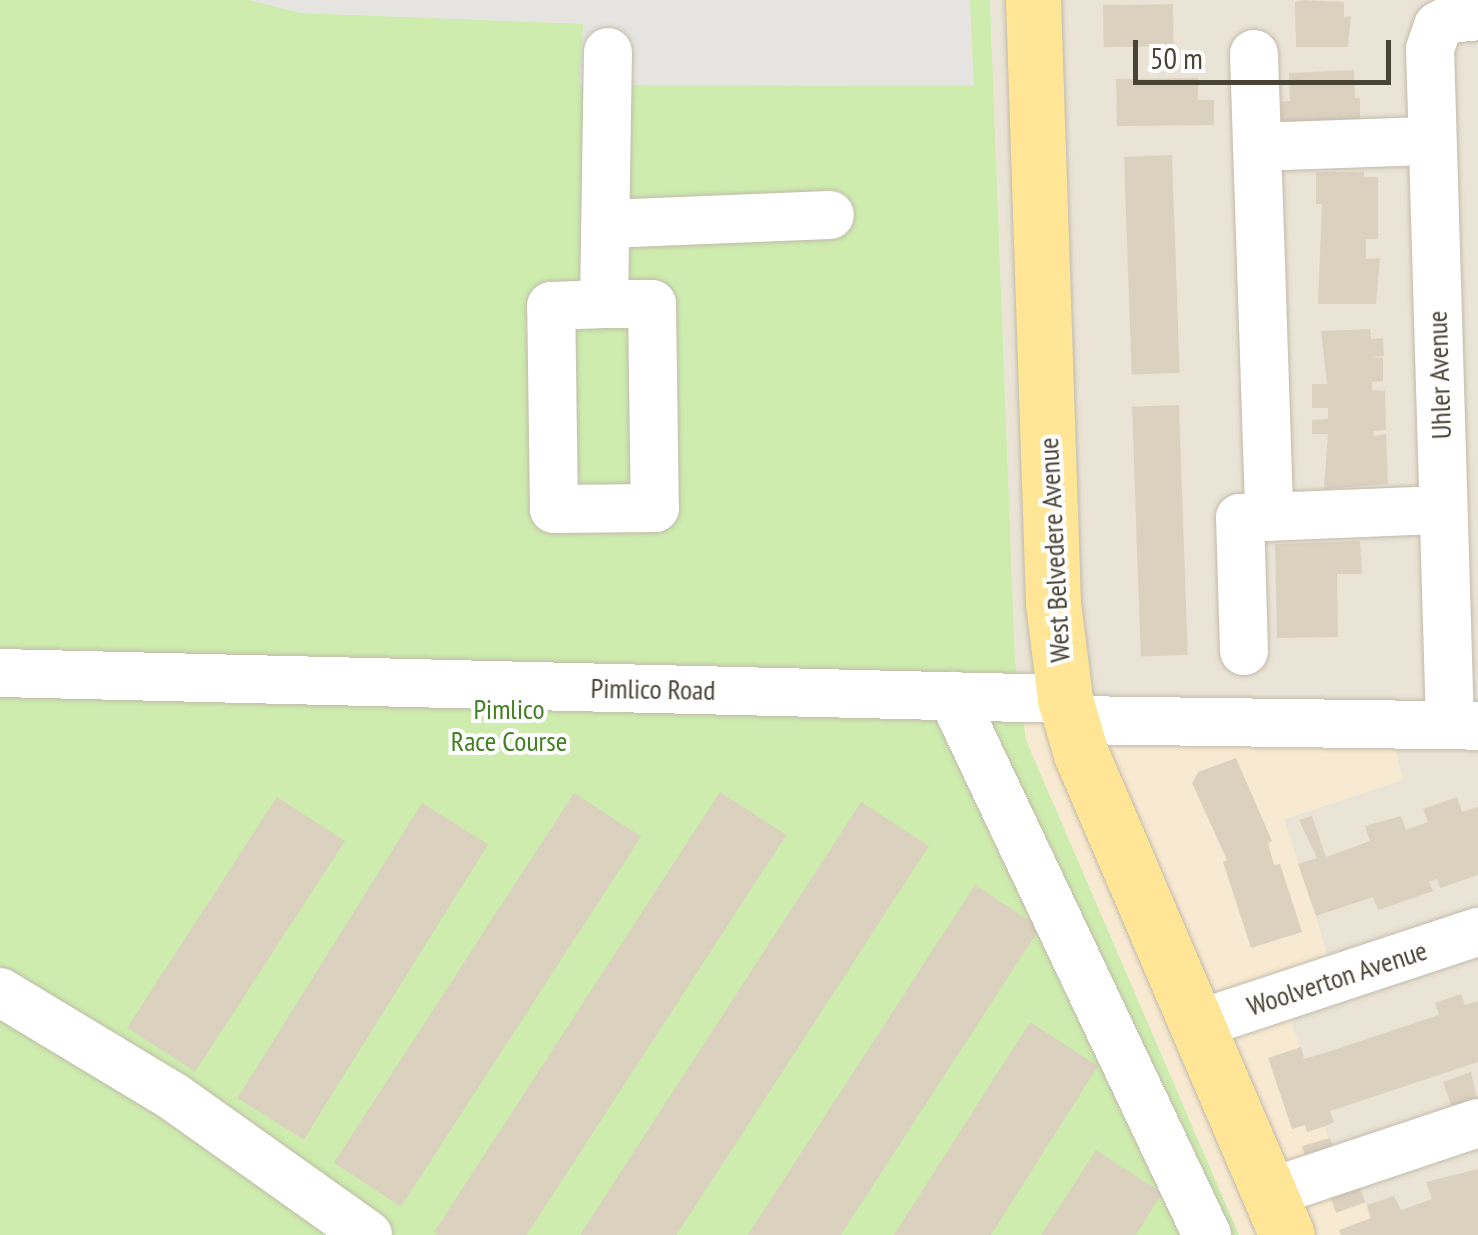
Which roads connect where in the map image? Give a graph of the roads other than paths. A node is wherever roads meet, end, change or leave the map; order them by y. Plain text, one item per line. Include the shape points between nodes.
1 (1033, 0) edge
2 (1458, 21) edge
3 (608, 52) dead end
4 (1254, 54) dead end
5 (1432, 140) junction
6 (1257, 147) junction
7 (830, 215) dead end
8 (606, 224) junction
9 (604, 304) junction
10 (1270, 517) junction
11 (1455, 532) edge
12 (1244, 651) dead end
13 (0, 672) edge
14 (952, 696) junction
15 (1068, 709) junction
16 (1464, 725) edge
17 (1478, 932) edge
18 (0, 992) edge
19 (1196, 1025) junction
20 (1478, 1122) edge
21 (1278, 1214) edge
22 (368, 1235) edge
23 (1207, 1235) edge

1 - 15 main road, West Belvedere Avenue via 1053,603
2 - 5 street, Uhler Avenue via 1430,49
3 - 8 street
4 - 6 street
5 - 6 street
5 - 11 street, Uhler Avenue
6 - 10 street
7 - 8 street
8 - 9 street
9 - 9 street via 551,306 554,509 656,508 652,304
10 - 11 street
10 - 12 street via 1240,518
11 - 16 street, Uhler Avenue
13 - 14 street, Pimlico Road
14 - 15 street, Pimlico Road
14 - 23 street
15 - 16 street, Pimlico Road
15 - 19 main road, West Belvedere Avenue
17 - 19 street, Woolverton Avenue
18 - 22 street via 174,1097
19 - 21 main road, West Belvedere Avenue
20 - 21 street

